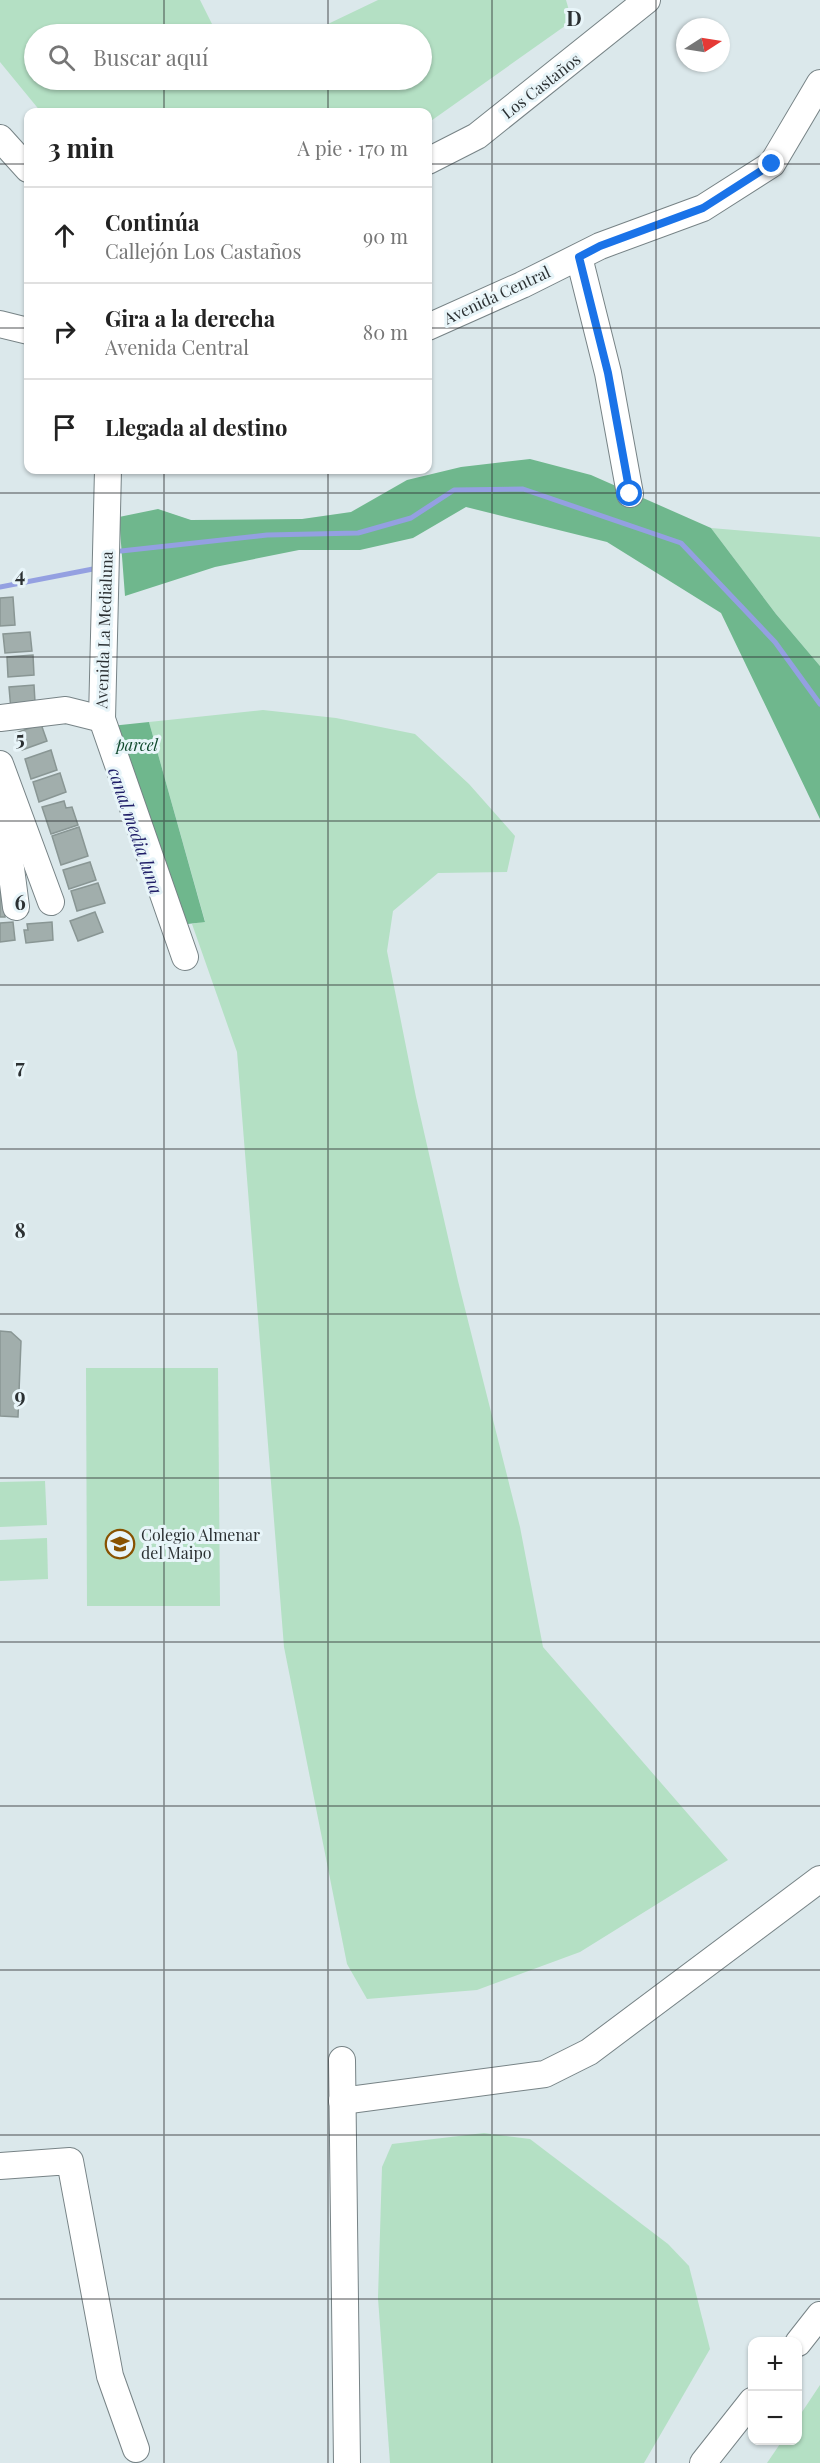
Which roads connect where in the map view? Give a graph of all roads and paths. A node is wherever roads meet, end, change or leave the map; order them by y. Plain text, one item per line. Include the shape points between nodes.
1 (647, 0) edge
2 (820, 86) edge
3 (0, 138) edge
4 (432, 159) edge
5 (24, 165) edge
6 (579, 257) junction
7 (0, 324) edge
8 (432, 325) edge
9 (24, 330) edge
10 (108, 474) edge
11 (630, 494) dead end
12 (0, 718) edge
13 (102, 719) junction
14 (0, 764) edge
15 (8, 788) junction
16 (51, 902) dead end
17 (16, 907) dead end
18 (185, 957) dead end
19 (820, 1879) edge
20 (342, 2060) dead end
21 (342, 2101) junction
22 (0, 2166) edge
23 (820, 2315) edge
24 (802, 2338) edge
25 (748, 2407) edge
26 (136, 2449) dead end
27 (347, 2463) edge
28 (703, 2463) edge

1 - 4 street, Los Castaños via 477,136
2 - 6 street, Avenida Central via 772,164 703,208
3 - 5 street
6 - 8 street, Avenida Central
6 - 11 street via 608,373
7 - 9 street
10 - 13 street, Avenida La Medialuna
12 - 13 street via 66,710
13 - 18 street, Avenida La Medialuna
14 - 15 street
15 - 16 street
15 - 17 street via 4,814
19 - 21 street via 589,2052 545,2074
20 - 21 street
21 - 27 street
22 - 26 street via 70,2161 110,2376
23 - 24 street
25 - 28 street

